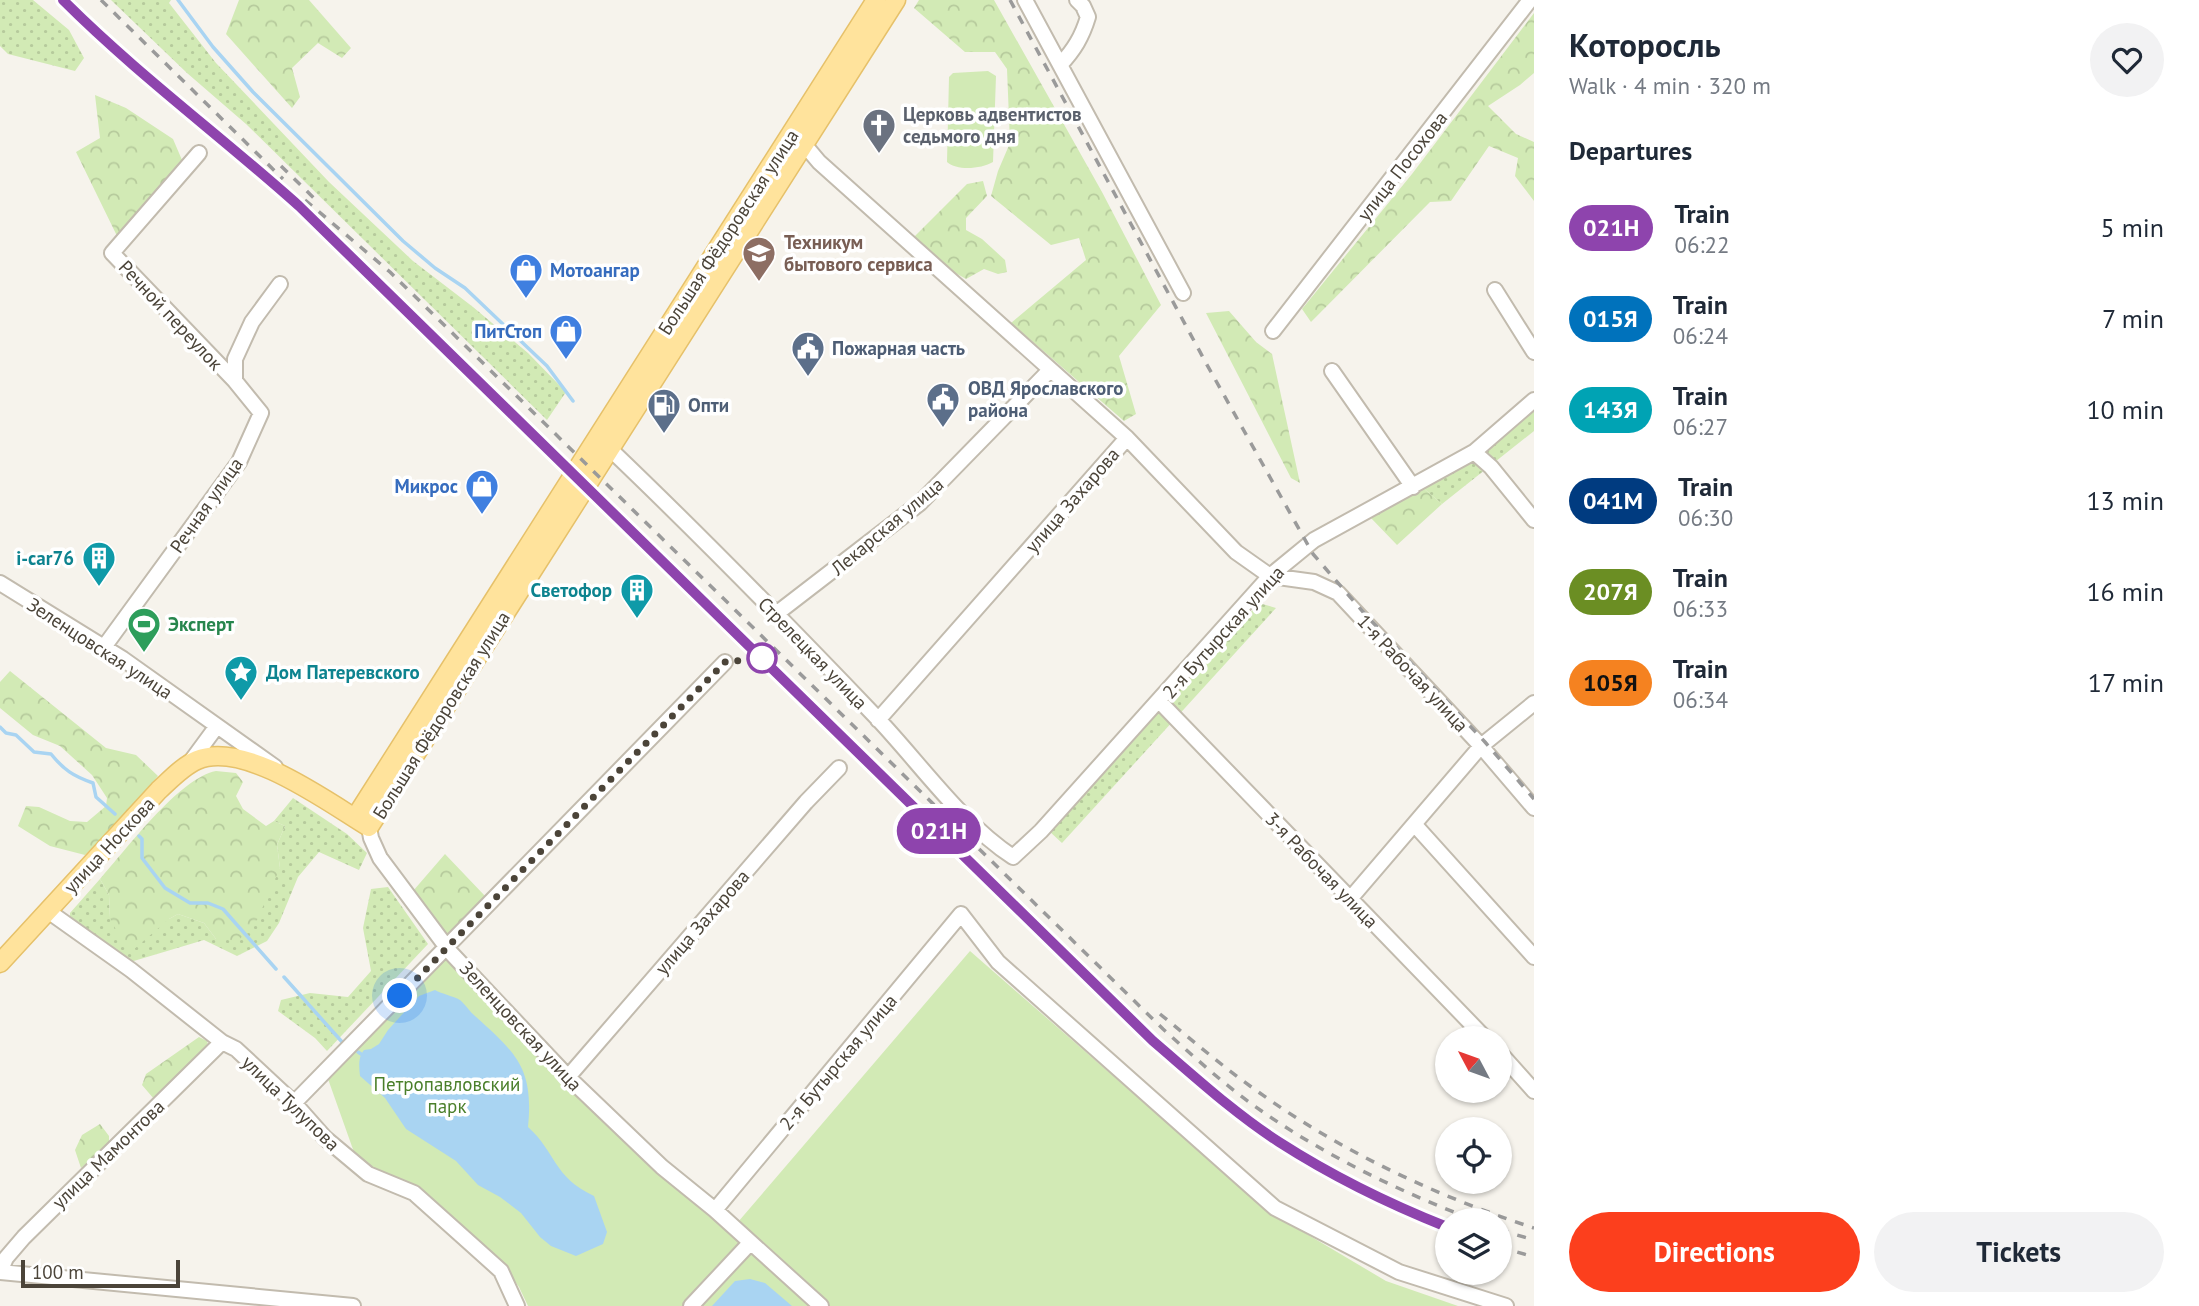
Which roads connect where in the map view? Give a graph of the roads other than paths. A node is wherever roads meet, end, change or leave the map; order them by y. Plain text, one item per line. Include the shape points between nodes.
1 (876, 0) edge
2 (897, 0) edge
3 (1025, 0) edge
4 (1077, 0) edge
5 (1530, 0) edge
6 (1060, 65) junction
7 (799, 138) junction
8 (199, 153) dead end
9 (280, 284) dead end
10 (1495, 290) dead end
11 (1183, 293) dead end
12 (1273, 331) dead end
13 (1534, 352) edge
14 (1050, 370) junction
15 (1332, 371) dead end
16 (234, 382) junction
17 (1534, 400) edge
18 (1127, 438) junction
19 (610, 449) junction
20 (1474, 452) junction
21 (1413, 487) junction
22 (1534, 520) edge
23 (1270, 576) junction
24 (0, 583) edge
25 (776, 614) junction
26 (104, 648) junction
27 (725, 662) dead end
28 (1159, 701) junction
29 (1534, 702) edge
30 (878, 720) junction
31 (217, 726) junction
32 (1481, 746) junction
33 (240, 751) junction
34 (184, 768) junction
35 (839, 768) dead end
36 (1534, 808) edge
37 (362, 823) junction
38 (1415, 825) junction
39 (1013, 857) joint
40 (1350, 899) junction
41 (48, 911) junction
42 (447, 947) junction
43 (1534, 957) edge
44 (0, 963) edge
45 (1473, 1026) edge
46 (222, 1042) junction
47 (1512, 1066) edge
48 (568, 1077) junction
49 (1534, 1091) edge
50 (294, 1103) junction
51 (715, 1210) junction
52 (750, 1243) junction
53 (0, 1272) edge
54 (353, 1306) edge
55 (517, 1306) edge
56 (691, 1306) edge
57 (821, 1306) edge
58 (1506, 1306) edge

1 - 7 main road, Большая Фёдоровская улица
2 - 7 main road, Большая Фёдоровская улица
3 - 6 street
4 - 6 street via 1088,17 1075,50
5 - 12 street, улица Посохова
6 - 11 street
7 - 14 street via 818,162
7 - 19 main road, Большая Фёдоровская улица
7 - 37 main road, Большая Фёдоровская улица
8 - 16 street, Речной переулок via 112,253
9 - 16 street via 252,322 235,359
10 - 13 street
14 - 18 street
14 - 25 street, Лекарская улица via 920,503
15 - 21 street
16 - 26 street, Речная улица via 261,413 239,462
17 - 20 street, 2-я Бутырская улица
18 - 23 street via 1236,552
18 - 30 street, улица Захарова
19 - 25 street, Стрелецкая улица
19 - 37 main road, Большая Фёдоровская улица
20 - 21 street, 2-я Бутырская улица
20 - 22 street
21 - 23 street, 2-я Бутырская улица via 1314,540
23 - 28 street, 2-я Бутырская улица
23 - 32 street, 1-я Рабочая улица via 1314,582 1338,593
24 - 26 street, Зеленцовская улица
25 - 30 street, Стрелецкая улица
26 - 31 street, Зеленцовская улица
27 - 42 street
28 - 39 street, 2-я Бутырская улица
28 - 40 street, 3-я Рабочая улица
29 - 32 street
30 - 39 street, Стрелецкая улица via 986,836
31 - 33 street, Зеленцовская улица
31 - 34 street, улица Носкова
32 - 36 street, 1-я Рабочая улица
32 - 38 street
33 - 34 main road, Зеленцовская улица via 204,758
33 - 37 main road, Зеленцовская улица
34 - 41 main road, улица Носкова
35 - 48 street, улица Захарова
37 - 42 street, Зеленцовская улица via 380,858
38 - 40 street
38 - 43 street
40 - 45 street, 3-я Рабочая улица
41 - 44 main road, улица Носкова
41 - 46 street, улица Тулупова
42 - 48 street, Зеленцовская улица
42 - 50 street
46 - 50 street, улица Тулупова via 236,1049
46 - 53 street, улица Мамонтова via 24,1237
47 - 49 street
48 - 51 street, Зеленцовская улица via 662,1167
50 - 55 street, улица Тулупова via 325,1138 368,1174 414,1193 501,1271
51 - 52 street, Зеленцовская улица
51 - 58 street, 2-я Бутырская улица via 961,914 998,962 1275,1208 1399,1272
52 - 56 street
52 - 57 street, Зеленцовская улица
53 - 54 street

